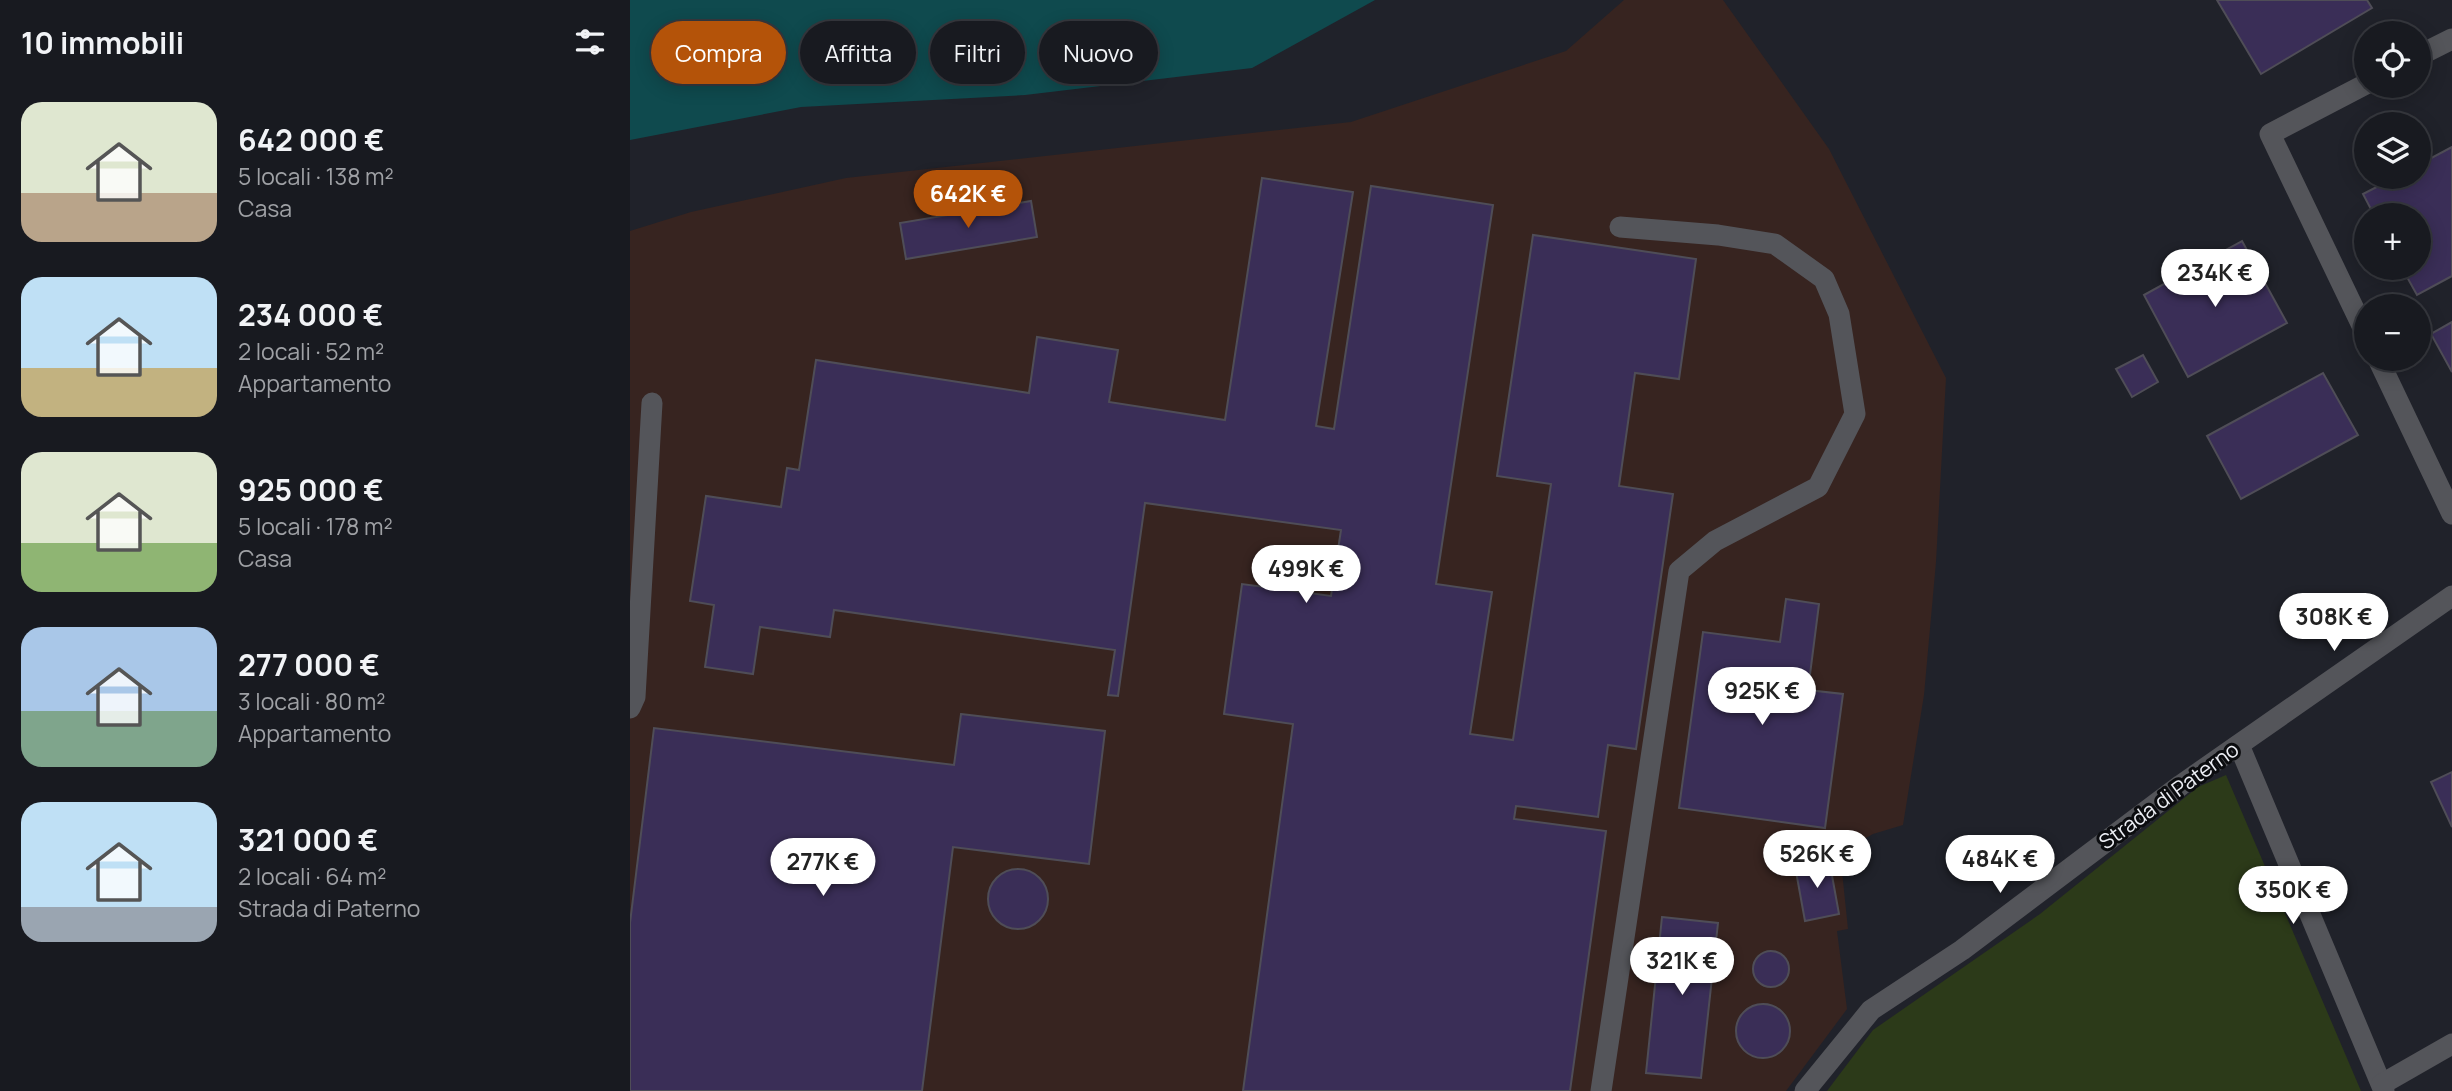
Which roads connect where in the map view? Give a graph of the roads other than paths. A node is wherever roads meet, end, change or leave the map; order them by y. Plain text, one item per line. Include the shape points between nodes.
1 (2452, 39) edge
2 (2431, 50) edge
3 (2354, 90) edge
4 (1620, 227) dead end
5 (2354, 309) edge
6 (2384, 371) edge
7 (652, 403) dead end
8 (2452, 514) edge
9 (2452, 596) edge
10 (630, 708) edge
11 (2239, 745) junction
12 (2452, 1044) edge
13 (2383, 1088) edge
14 (1601, 1091) edge
15 (1805, 1091) edge

1 - 2 street
3 - 5 street via 2270,134
4 - 14 street via 1775,244 1824,279 1839,314 1855,414 1818,487 1715,541 1679,571
6 - 8 street
7 - 10 street via 635,697
9 - 11 street, Strada di Paterno
11 - 13 street
11 - 15 street, Strada di Paterno via 1962,950 1871,1010
12 - 13 street

